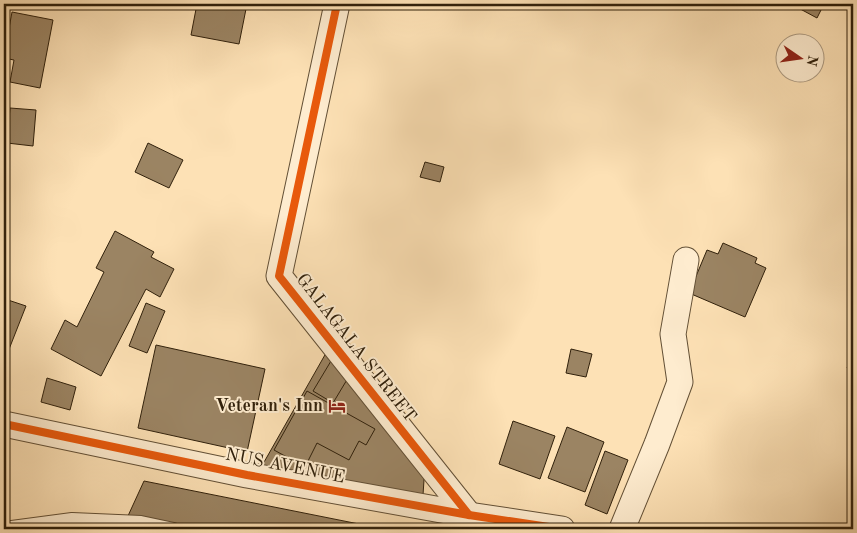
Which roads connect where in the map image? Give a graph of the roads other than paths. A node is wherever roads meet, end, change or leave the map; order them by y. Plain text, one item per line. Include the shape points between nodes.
1 (338, 4) edge
2 (686, 260) dead end
3 (4, 424) edge
4 (469, 515) junction
5 (70, 524) edge
6 (4, 528) edge
7 (174, 529) edge
8 (562, 529) edge
9 (622, 529) edge

1 - 4 street, GALAGALA STREET via 279,276
2 - 9 street via 673,334 680,382
3 - 4 street, NUS AVENUE via 247,475
4 - 8 street, NUS AVENUE
5 - 6 lane
5 - 7 lane via 141,522

